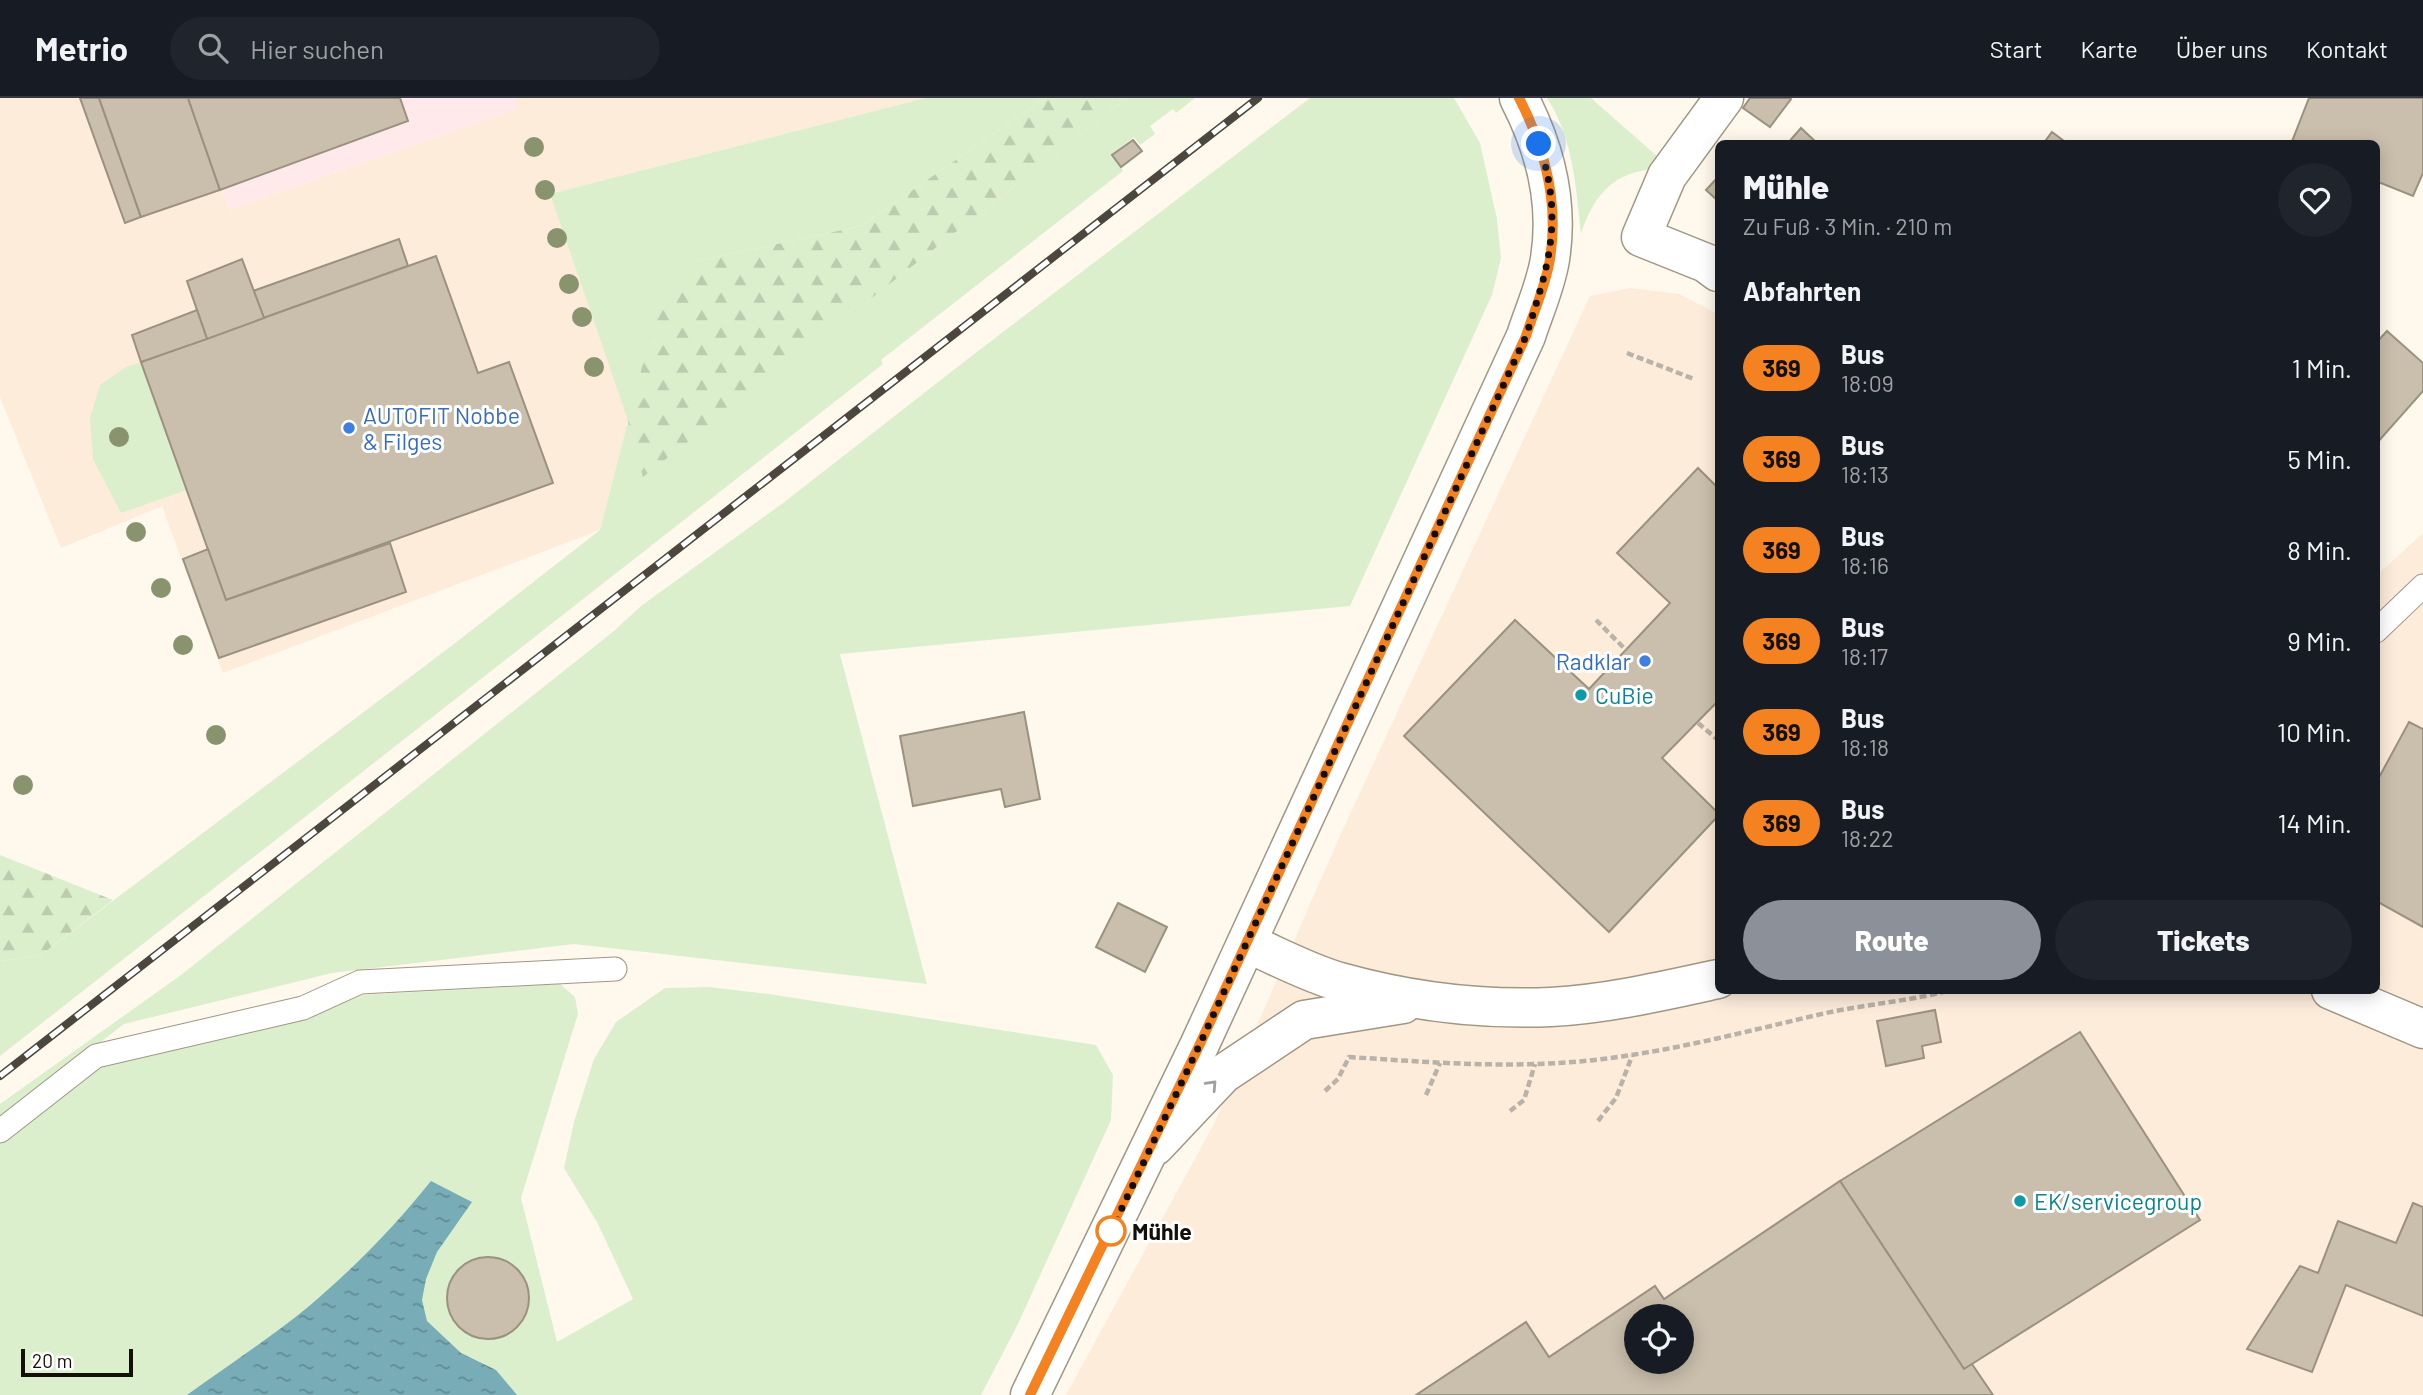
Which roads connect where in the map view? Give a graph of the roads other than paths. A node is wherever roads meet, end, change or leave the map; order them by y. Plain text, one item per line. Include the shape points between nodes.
1 (1519, 98) edge
2 (1724, 98) edge
3 (1715, 270) edge
4 (2423, 586) edge
5 (2380, 627) edge
6 (1247, 943) junction
7 (615, 969) dead end
8 (1715, 980) edge
9 (2340, 994) edge
10 (1430, 1000) junction
11 (2423, 1029) edge
12 (0, 1131) edge
13 (1149, 1153) junction
14 (1030, 1395) edge

1 - 6 street via 1547,168 1553,208 1550,260 1541,292 1501,394
2 - 3 street via 1667,176 1641,237
4 - 5 lane
6 - 10 street via 1338,981
6 - 13 street
7 - 12 lane via 360,982 303,1008 96,1056
8 - 10 street via 1647,995 1552,1007
9 - 11 street
13 -> 10 street via 1223,1074 1304,1020
13 - 14 street

